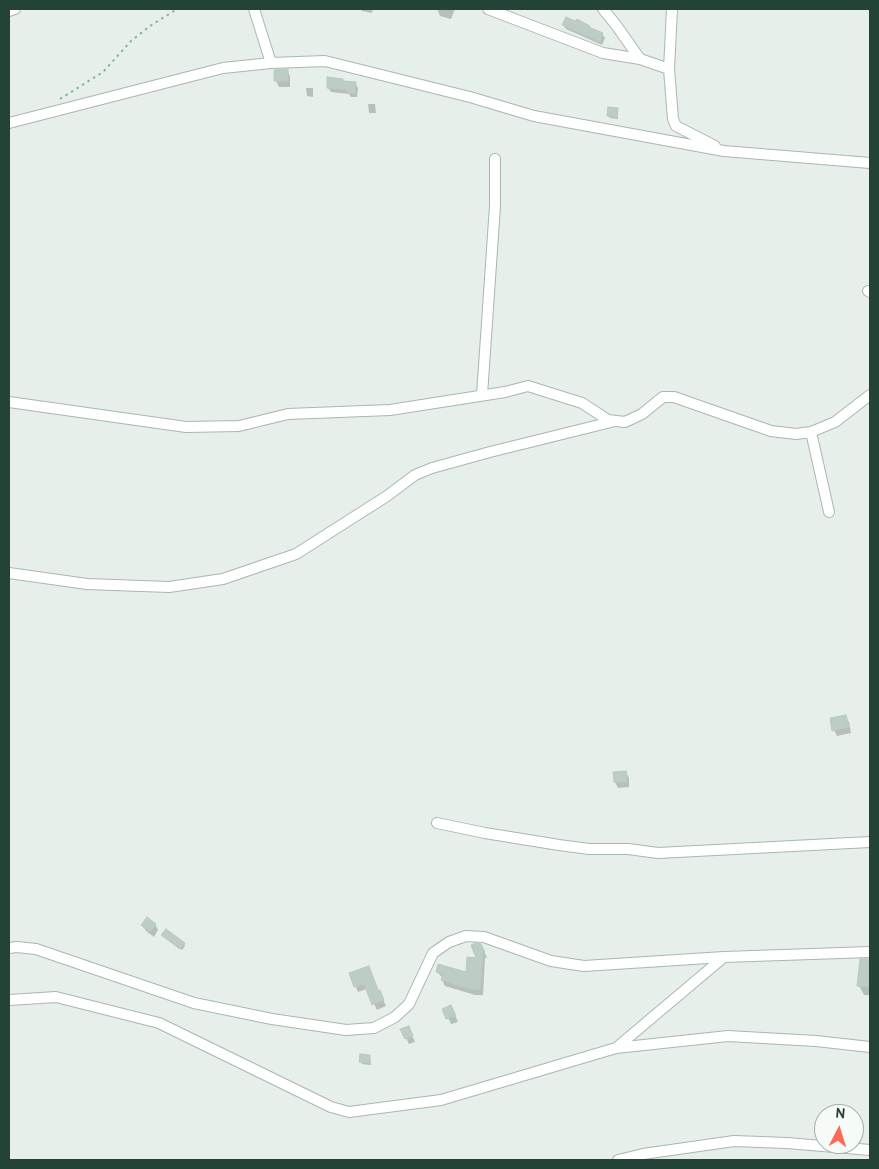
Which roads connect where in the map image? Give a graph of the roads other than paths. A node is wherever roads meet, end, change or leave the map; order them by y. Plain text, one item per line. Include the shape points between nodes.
1 (15, 9) edge
2 (254, 9) edge
3 (488, 9) edge
4 (603, 9) edge
5 (672, 9) edge
6 (9, 10) edge
7 (640, 59) junction
8 (271, 63) junction
9 (669, 69) junction
10 (9, 123) edge
11 (724, 151) junction
12 (495, 159) dead end
13 (870, 163) edge
14 (870, 395) edge
15 (482, 396) junction
16 (9, 402) edge
17 (616, 421) junction
18 (811, 432) junction
19 (829, 512) dead end
20 (9, 573) edge
21 (437, 823) dead end
22 (870, 842) edge
23 (9, 948) edge
24 (870, 952) edge
25 (724, 957) junction
26 (9, 1000) edge
27 (870, 1047) edge
28 (616, 1048) junction
29 (870, 1150) edge
30 (618, 1160) edge

1 - 6 street
2 - 8 street
3 - 7 street via 603,53
4 - 7 street
5 - 9 street
7 - 9 street
8 - 10 street via 223,68
8 - 11 street via 325,61 534,116
9 - 11 street via 676,126
11 - 13 street
12 - 15 street via 495,206
14 - 18 street via 835,422
15 - 16 street via 390,410 288,414 239,426 186,427
15 - 17 street via 528,386 582,403 608,420
17 - 18 street via 626,422 642,414 663,397 771,431
17 - 20 street via 432,468 415,475 296,554 223,579 169,587 87,584
18 - 19 street
21 - 22 street via 589,849 658,853
23 - 25 street via 36,949 194,1003 272,1020 346,1030 374,1028 395,1017 410,1004 432,953 466,936 484,937 551,961 584,966
24 - 25 street
25 - 28 street
26 - 28 street via 56,997 160,1023 317,1100 349,1112 441,1100
27 - 28 street via 728,1036
29 - 30 street via 734,1141

